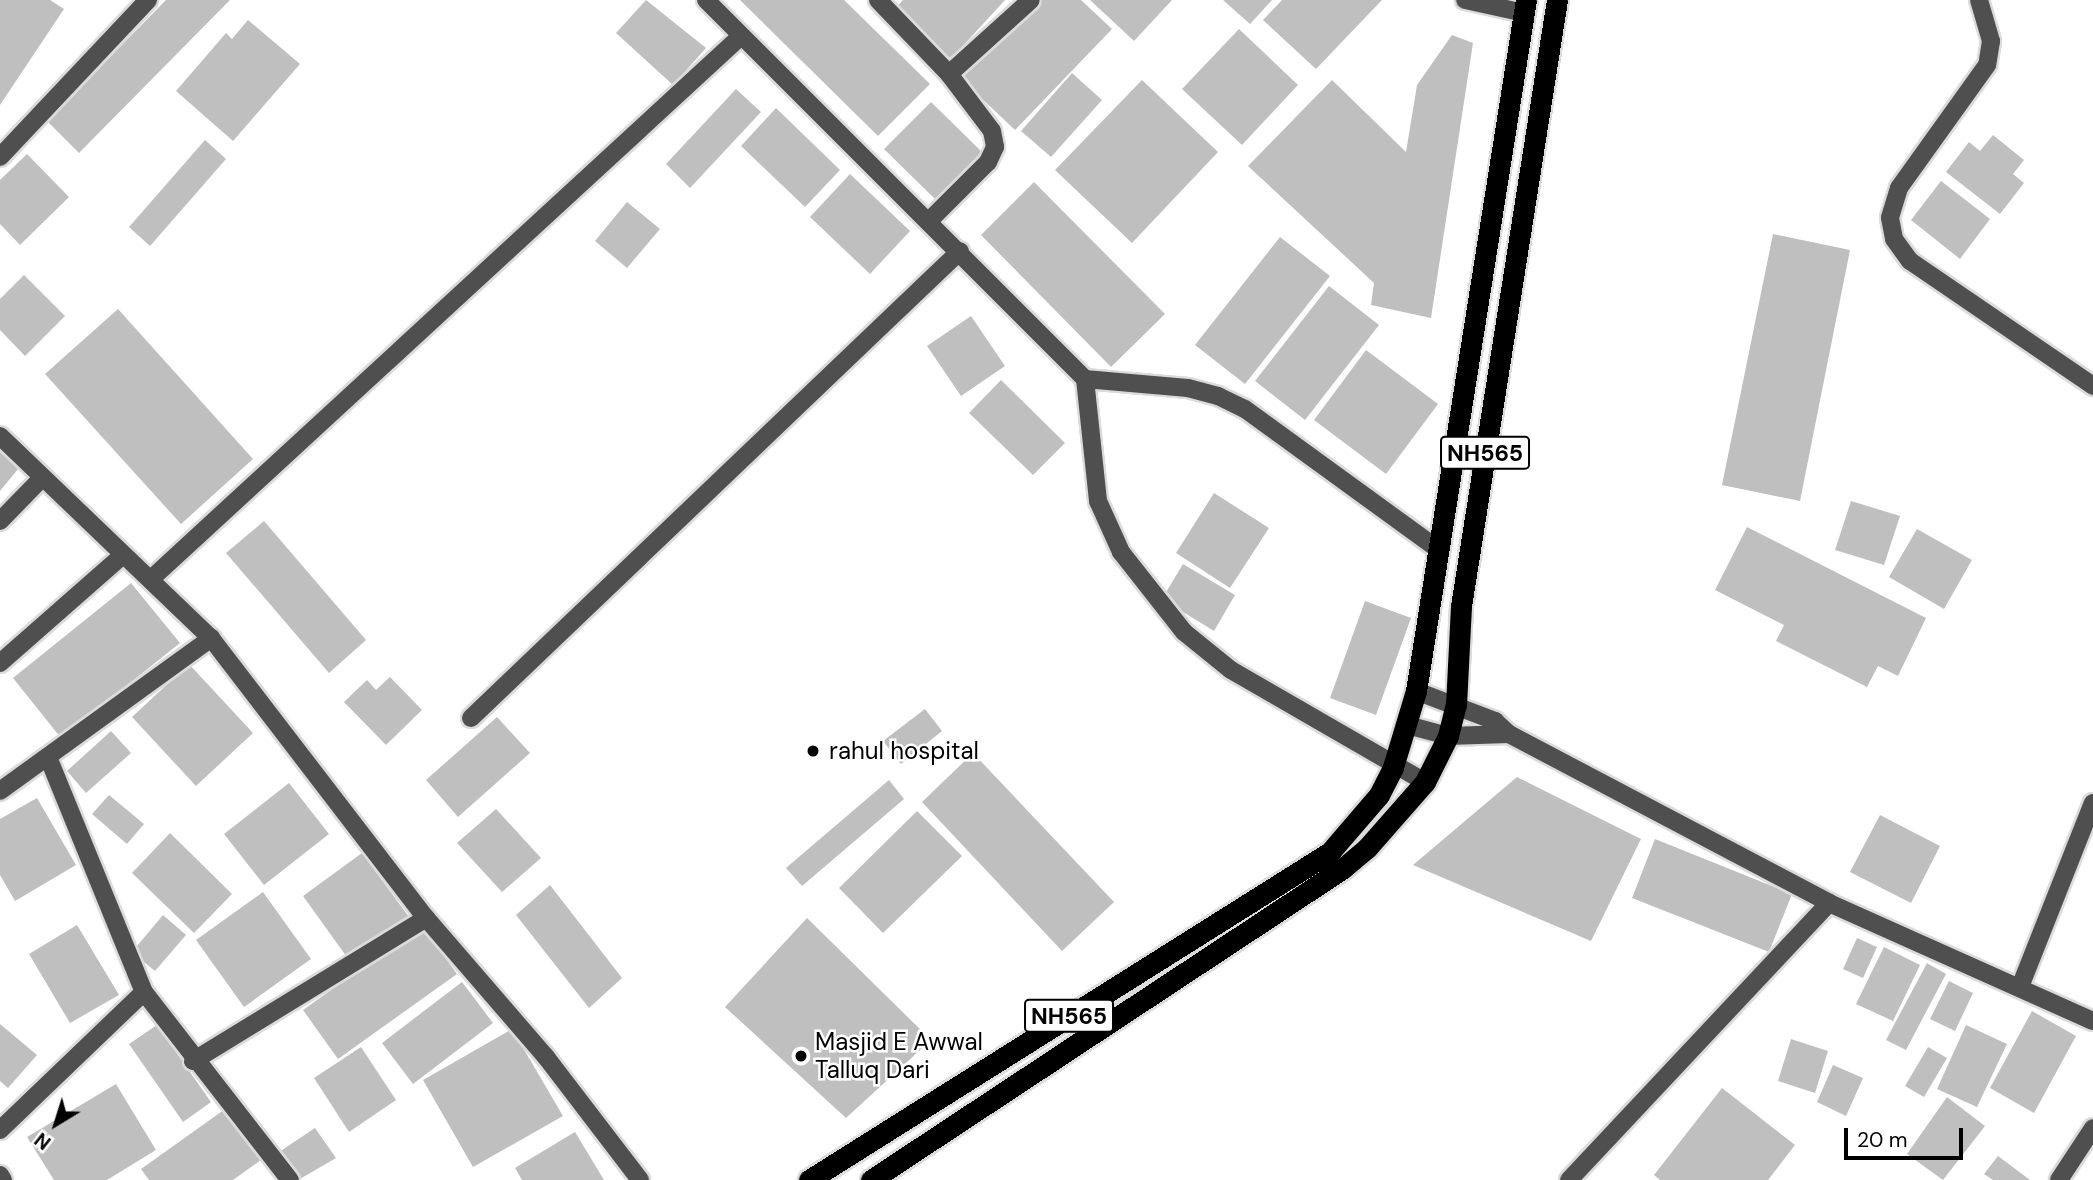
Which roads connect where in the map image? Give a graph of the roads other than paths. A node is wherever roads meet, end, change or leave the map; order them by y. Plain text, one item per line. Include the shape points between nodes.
1 (148, 0) edge
2 (706, 0) edge
3 (878, 0) edge
4 (1031, 0) edge
5 (1465, 0) edge
6 (1557, 0) edge
7 (1979, 0) edge
8 (1525, 6) edge
9 (741, 36) junction
10 (949, 74) junction
11 (0, 157) edge
12 (929, 221) junction
13 (960, 251) junction
14 (1085, 379) junction
15 (2093, 386) edge
16 (0, 436) edge
17 (42, 478) junction
18 (0, 521) edge
19 (1436, 548) junction
20 (123, 555) junction
21 (151, 579) junction
22 (211, 638) junction
23 (0, 663) edge
24 (1416, 691) junction
25 (1456, 705) junction
26 (471, 718) dead end
27 (1408, 725) junction
28 (1509, 734) junction
29 (1448, 736) junction
30 (48, 758) junction
31 (1393, 767) junction
32 (1425, 782) junction
33 (0, 791) edge
34 (2093, 803) edge
35 (1829, 903) junction
36 (426, 918) junction
37 (2020, 987) junction
38 (144, 992) junction
39 (2093, 1021) edge
40 (194, 1061) junction
41 (2093, 1128) edge
42 (0, 1130) edge
43 (0, 1175) edge
44 (3, 1180) edge
45 (290, 1180) edge
46 (640, 1180) edge
47 (809, 1180) edge
48 (871, 1180) edge
49 (1569, 1180) edge
50 (2059, 1180) edge

1 - 11 street
2 - 9 street
3 - 10 street
4 - 10 street
5 - 8 street
6 - 25 highway, NH565 via 1461,606
7 - 15 street via 1991,41 1987,65 1899,188 1889,218 1894,239 1910,261
8 - 19 highway, NH565
9 - 12 street
9 - 21 street
10 - 12 street via 980,112 995,147 988,162
12 - 13 street
13 - 14 street
13 - 26 street
14 - 19 street via 1188,388 1218,396 1245,410
14 - 31 street via 1098,501 1121,552 1184,632 1231,670
16 - 17 street
17 - 18 street
17 - 20 street
19 - 24 highway, NH565
20 - 21 street
20 - 23 street
21 - 22 street
22 - 30 street
22 - 36 street
24 - 25 street
24 - 27 highway, NH565
25 - 28 street via 1494,721
25 - 29 highway, NH565
27 - 29 street
27 - 31 highway, NH565
28 - 29 street
28 - 35 street
29 - 32 highway, NH565
30 - 33 street
30 - 38 street
31 - 32 street
31 - 47 highway, NH565 via 1361,819 1330,852
32 - 48 highway, NH565 via 1367,848 1325,881
34 - 37 street
35 - 37 street
35 - 49 street
36 - 40 street
36 - 46 street via 546,1057
37 - 39 street
38 - 40 street
38 - 42 street
40 - 45 street
41 - 50 street
43 - 44 street

